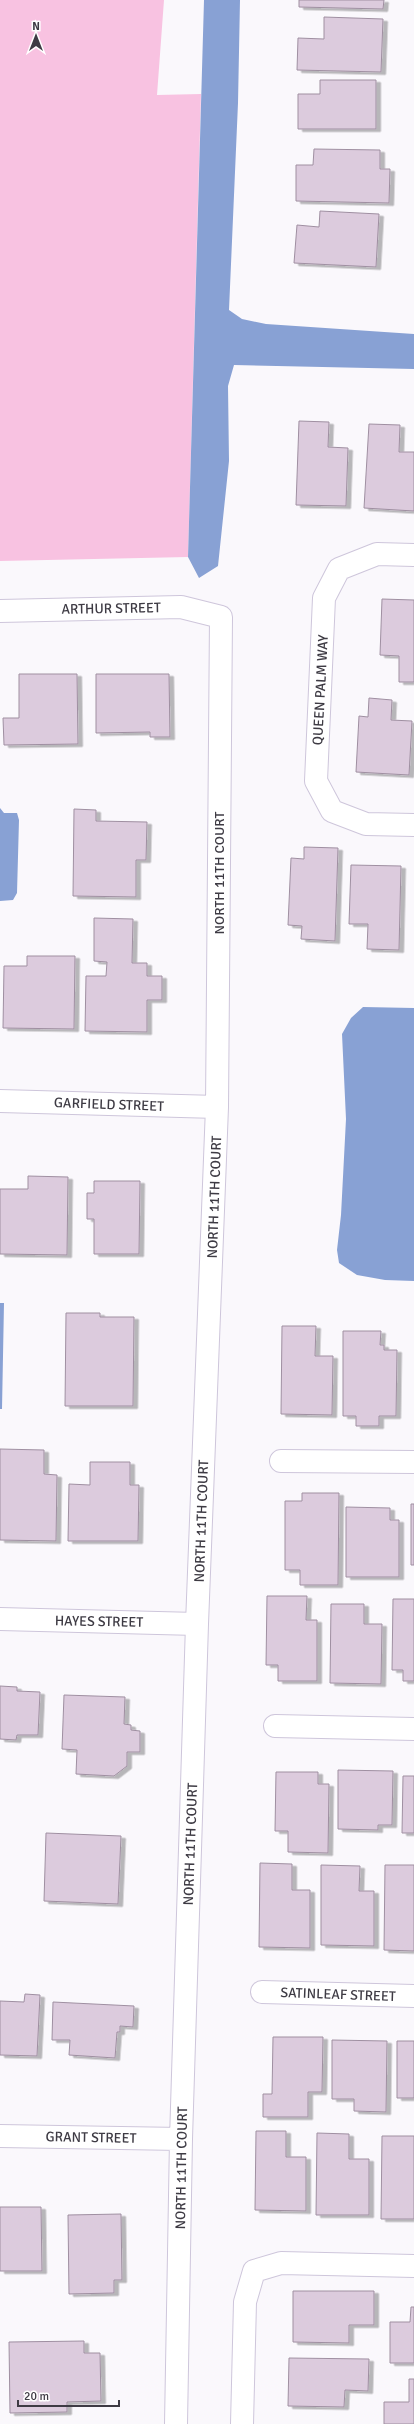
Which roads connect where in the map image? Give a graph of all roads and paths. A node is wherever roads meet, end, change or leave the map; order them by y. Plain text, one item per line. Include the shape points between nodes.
1 (414, 555) edge
2 (0, 611) edge
3 (221, 617) joint
4 (414, 825) edge
5 (0, 1101) edge
6 (217, 1107) junction
7 (281, 1461) dead end
8 (414, 1462) edge
9 (0, 1619) edge
10 (197, 1624) junction
11 (275, 1726) dead end
12 (414, 1729) edge
13 (262, 1992) dead end
14 (414, 1996) edge
15 (0, 2136) edge
16 (181, 2139) junction
17 (414, 2266) edge
18 (176, 2424) edge
19 (242, 2424) edge

1 - 4 street, QUEEN PALM WAY via 377,554 339,569 324,598 316,781 332,811 366,824
2 - 3 street, ARTHUR STREET via 181,607
3 - 6 street, NORTH 11TH COURT
5 - 6 street, GARFIELD STREET
6 - 10 street, NORTH 11TH COURT
7 - 8 street
9 - 10 street, HAYES STREET
10 - 16 street, NORTH 11TH COURT
11 - 12 street
13 - 14 street, SATINLEAF STREET
15 - 16 street, GRANT STREET
16 - 18 street, NORTH 11TH COURT
17 - 19 street via 281,2263 254,2271 245,2302

